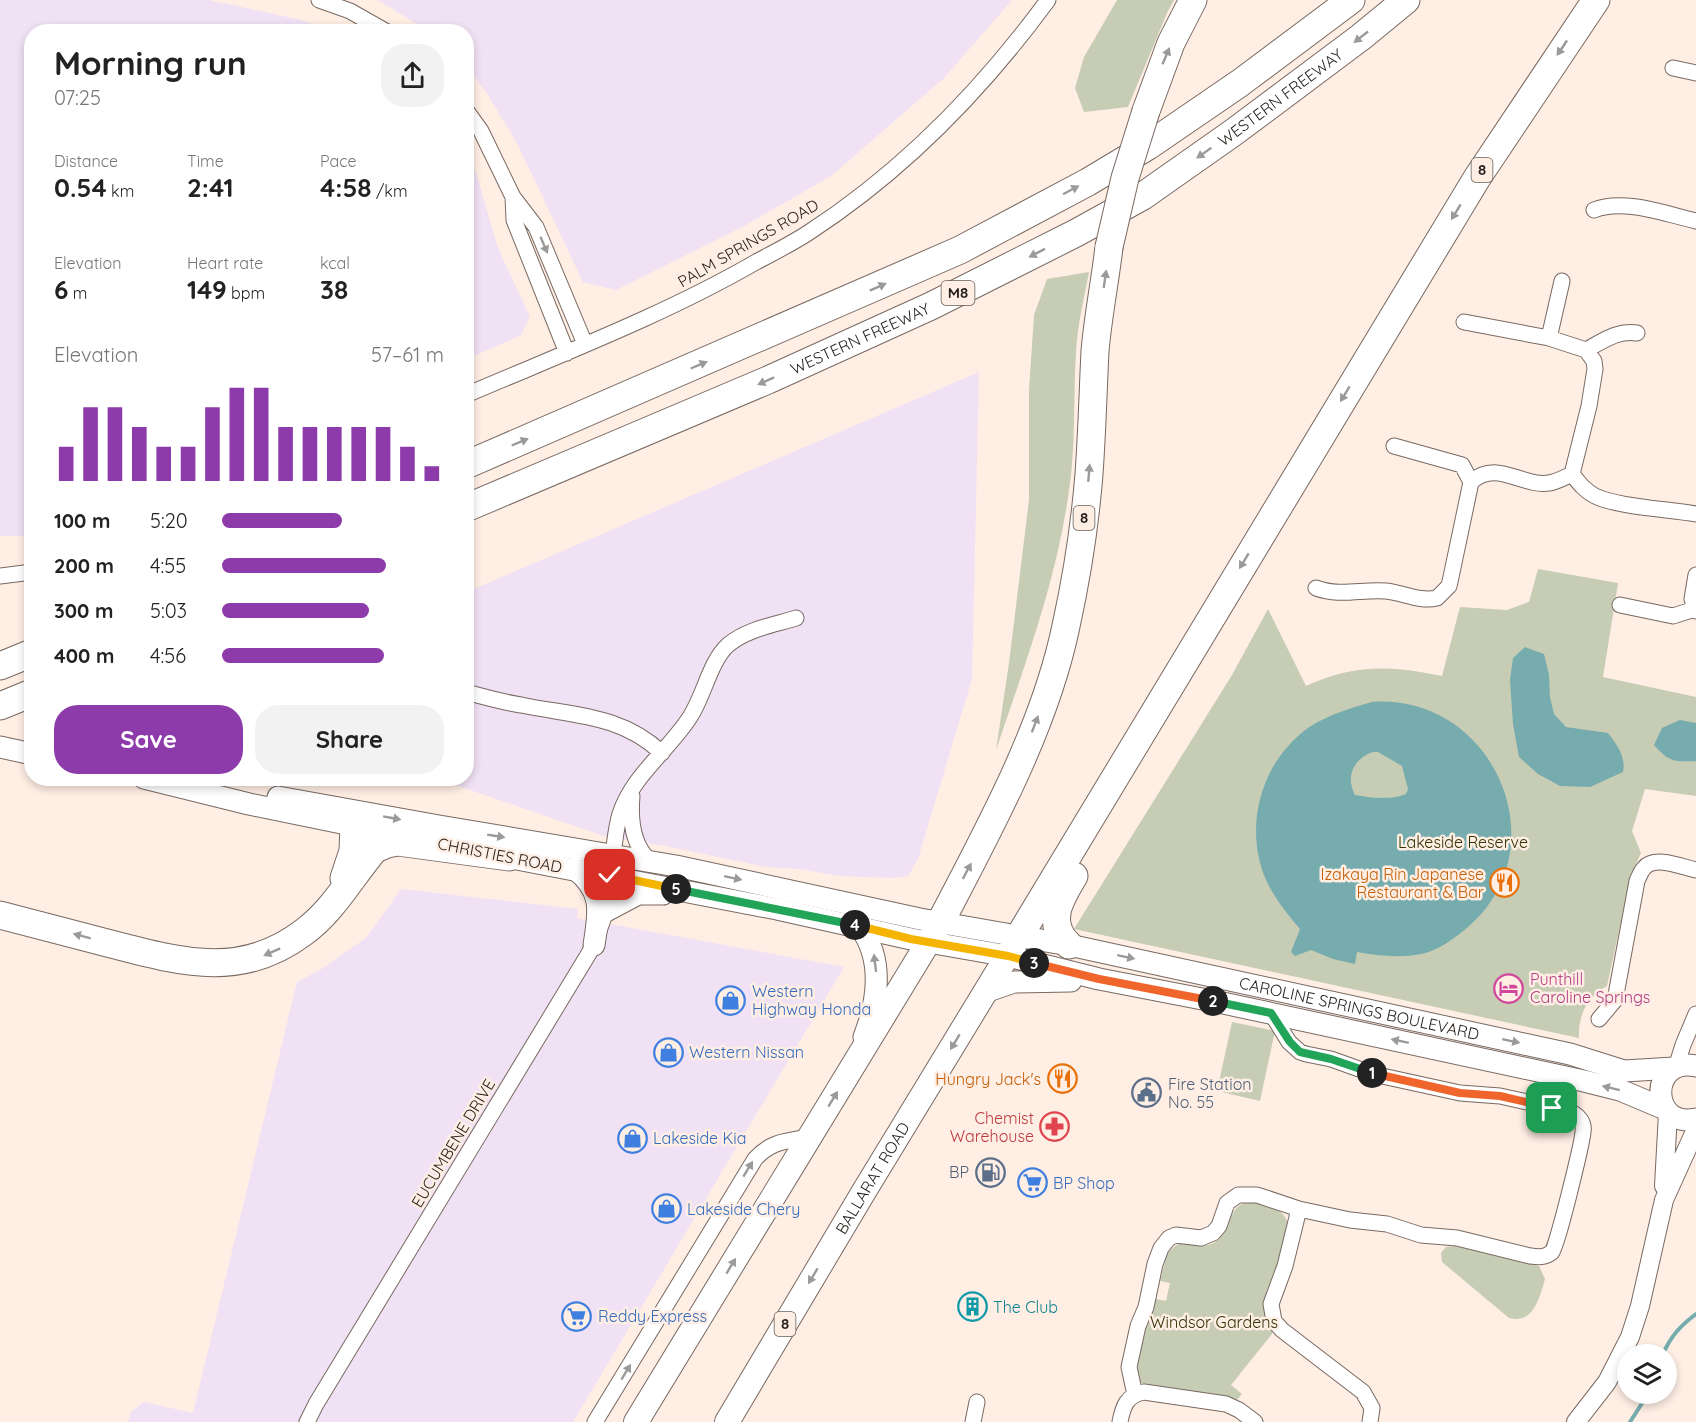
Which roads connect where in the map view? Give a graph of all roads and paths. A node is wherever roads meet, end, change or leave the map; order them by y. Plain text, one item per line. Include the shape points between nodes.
1 (319, 0) edge
2 (1048, 0) edge
3 (1193, 0) edge
4 (1351, 0) edge
5 (1406, 0) edge
6 (1596, 0) edge
7 (373, 24) edge
8 (1673, 68) dead end
9 (1696, 73) edge
10 (474, 121) edge
11 (513, 197) junction
12 (1594, 210) dead end
13 (1696, 221) edge
14 (1562, 281) dead end
15 (1464, 322) dead end
16 (1637, 333) dead end
17 (1549, 338) junction
18 (585, 344) junction
19 (1586, 350) junction
20 (567, 352) junction
21 (474, 391) edge
22 (1394, 446) dead end
23 (474, 462) edge
24 (1572, 474) junction
25 (1471, 482) junction
26 (474, 505) edge
27 (1696, 514) edge
28 (24, 573) edge
29 (1696, 575) edge
30 (0, 576) edge
31 (1316, 588) dead end
32 (1620, 605) dead end
33 (1695, 610) edge
34 (796, 618) dead end
35 (24, 656) edge
36 (0, 666) edge
37 (474, 694) edge
38 (24, 696) edge
39 (0, 706) edge
40 (1148, 721) junction
41 (0, 747) edge
42 (24, 752) edge
43 (662, 753) junction
44 (176, 786) edge
45 (218, 786) edge
46 (231, 788) junction
47 (633, 790) junction
48 (354, 826) junction
49 (509, 857) junction
50 (650, 861) junction
51 (612, 865) junction
52 (575, 869) junction
53 (1696, 870) edge
54 (730, 899) junction
55 (333, 904) junction
56 (606, 911) junction
57 (0, 915) edge
58 (860, 927) junction
59 (934, 932) junction
60 (594, 945) junction
61 (1014, 945) junction
62 (1069, 945) junction
63 (1099, 979) junction
64 (1228, 980) junction
65 (985, 992) junction
66 (1223, 1003) junction
67 (1271, 1013) junction
68 (1696, 1014) edge
69 (1599, 1019) dead end
70 (1433, 1024) junction
71 (1428, 1047) junction
72 (856, 1060) junction
73 (1682, 1067) edge
74 (1559, 1076) junction
75 (1541, 1105) junction
76 (1667, 1111) junction
77 (1696, 1119) edge
78 (1696, 1130) edge
79 (810, 1137) junction
80 (1664, 1200) junction
81 (1299, 1209) junction
82 (1135, 1395) junction
83 (977, 1402) dead end
84 (307, 1422) edge
85 (595, 1422) edge
86 (636, 1422) edge
87 (727, 1422) edge
88 (973, 1422) edge
89 (1120, 1422) edge
90 (1254, 1422) edge
91 (1370, 1422) edge
92 (1576, 1422) edge

1 - 7 street
2 - 18 street, PALM SPRINGS ROAD via 961,106 882,178 835,214 719,284
59 -> 3 highway, 8, bridge via 1013,779 1050,683 1066,627 1089,476 1095,349 1109,247 1146,111 1171,43
23 -> 4 highway, M8 via 960,250 1148,146
5 -> 26 highway, WESTERN FREEWAY / M8 via 1234,132 1143,196 1076,233 931,306
6 -> 40 highway, 8 via 1477,178
8 - 9 street
10 - 11 street
11 -> 18 street via 536,227
11 - 20 street via 514,220
12 - 13 street via 1623,206
14 - 17 street
15 - 17 street
16 - 19 street via 1613,335
17 - 19 street
18 - 20 street, PALM SPRINGS ROAD
19 - 24 street via 1594,361 1594,369
20 - 21 street, PALM SPRINGS ROAD
22 - 25 street via 1462,465
24 - 25 street via 1548,483 1491,472
24 - 27 street via 1597,497
25 - 31 street via 1449,586 1437,598 1376,590 1335,593
28 - 30 street
29 - 33 street via 1692,593
32 - 33 street via 1673,616
34 - 43 street, EUCUMBENE DRIVE via 749,633 727,646 719,655 690,718
35 - 36 highway
37 - 43 street via 610,722 631,729
38 - 39 highway
40 - 61 highway, 8
40 - 62 highway via 1112,805 1057,910 1058,932
41 - 42 main road
43 - 47 street, EUCUMBENE DRIVE
44 - 48 main road, CHRISTIES ROAD
45 - 46 main road, CHRISTIES ROAD
46 - 48 main road via 344,817
46 -> 51 main road, CHRISTIES ROAD via 418,822
47 - 50 street via 632,825 641,852
47 - 51 street, EUCUMBENE DRIVE via 620,813
48 - 49 main road, CHRISTIES ROAD
48 - 55 highway via 351,860
49 - 52 main road, CHRISTIES ROAD
49 - 55 highway via 398,842 387,844 375,849
50 - 51 main road, CHRISTIES ROAD
50 -> 59 main road, CHRISTIES ROAD
51 - 52 main road, CHRISTIES ROAD
51 - 54 main road, CHRISTIES ROAD
51 - 56 street, EUCUMBENE DRIVE
52 - 60 main road via 592,886 597,901
53 - 69 street via 1659,862 1644,868 1637,881 1615,1000
54 - 56 main road via 646,893
54 - 58 main road, CHRISTIES ROAD
55 -> 57 highway via 305,932 276,950 249,960 220,964 168,959
56 - 60 street, EUCUMBENE DRIVE
58 - 59 main road, CHRISTIES ROAD
72 -> 58 main road via 869,1025 877,983 873,950
59 - 61 main road, CAROLINE SPRINGS BOULEVARD
59 - 72 highway, 8
60 - 84 street, EUCUMBENE DRIVE
61 - 62 main road, CAROLINE SPRINGS BOULEVARD
61 - 63 main road, CAROLINE SPRINGS BOULEVARD
61 - 65 highway, BALLARAT ROAD / 8
62 -> 64 main road, CAROLINE SPRINGS BOULEVARD
63 - 65 main road via 1014,982
63 - 66 main road, CAROLINE SPRINGS BOULEVARD
64 - 66 main road
64 - 70 main road, CAROLINE SPRINGS BOULEVARD
65 -> 87 highway, BALLARAT ROAD / 8
66 - 67 main road, CAROLINE SPRINGS BOULEVARD
71 -> 67 main road, CAROLINE SPRINGS BOULEVARD
67 - 75 street, CAROLINE SPRINGS BOULEVARD via 1293,1047 1306,1054 1460,1093
68 - 73 street via 1683,1045
70 - 71 main road
70 -> 73 main road, CAROLINE SPRINGS BOULEVARD via 1570,1054 1624,1071
71 - 74 main road, CAROLINE SPRINGS BOULEVARD
79 -> 72 highway, 8
73 - 76 main road via 1663,1079 1662,1102
74 - 75 street
76 -> 74 main road, CAROLINE SPRINGS BOULEVARD via 1620,1090
75 - 81 street via 1573,1113 1583,1127 1557,1243 1548,1255 1539,1258 1457,1238 1421,1235 1387,1224
76 - 77 main road, CAROLINE SPRINGS BOULEVARD via 1685,1121
76 - 80 street
78 - 80 street
85 -> 79 street via 754,1159 774,1144
86 -> 79 highway, 8
80 - 92 street via 1630,1337 1607,1382
81 - 82 street via 1257,1195 1238,1195 1227,1203 1213,1233 1201,1238 1176,1235 1165,1242 1157,1258 1129,1367
81 - 91 street via 1271,1304 1272,1317 1282,1330 1363,1392 1372,1408
82 - 89 street via 1126,1402
82 - 90 street via 1148,1392 1214,1402 1239,1410
83 - 88 street

